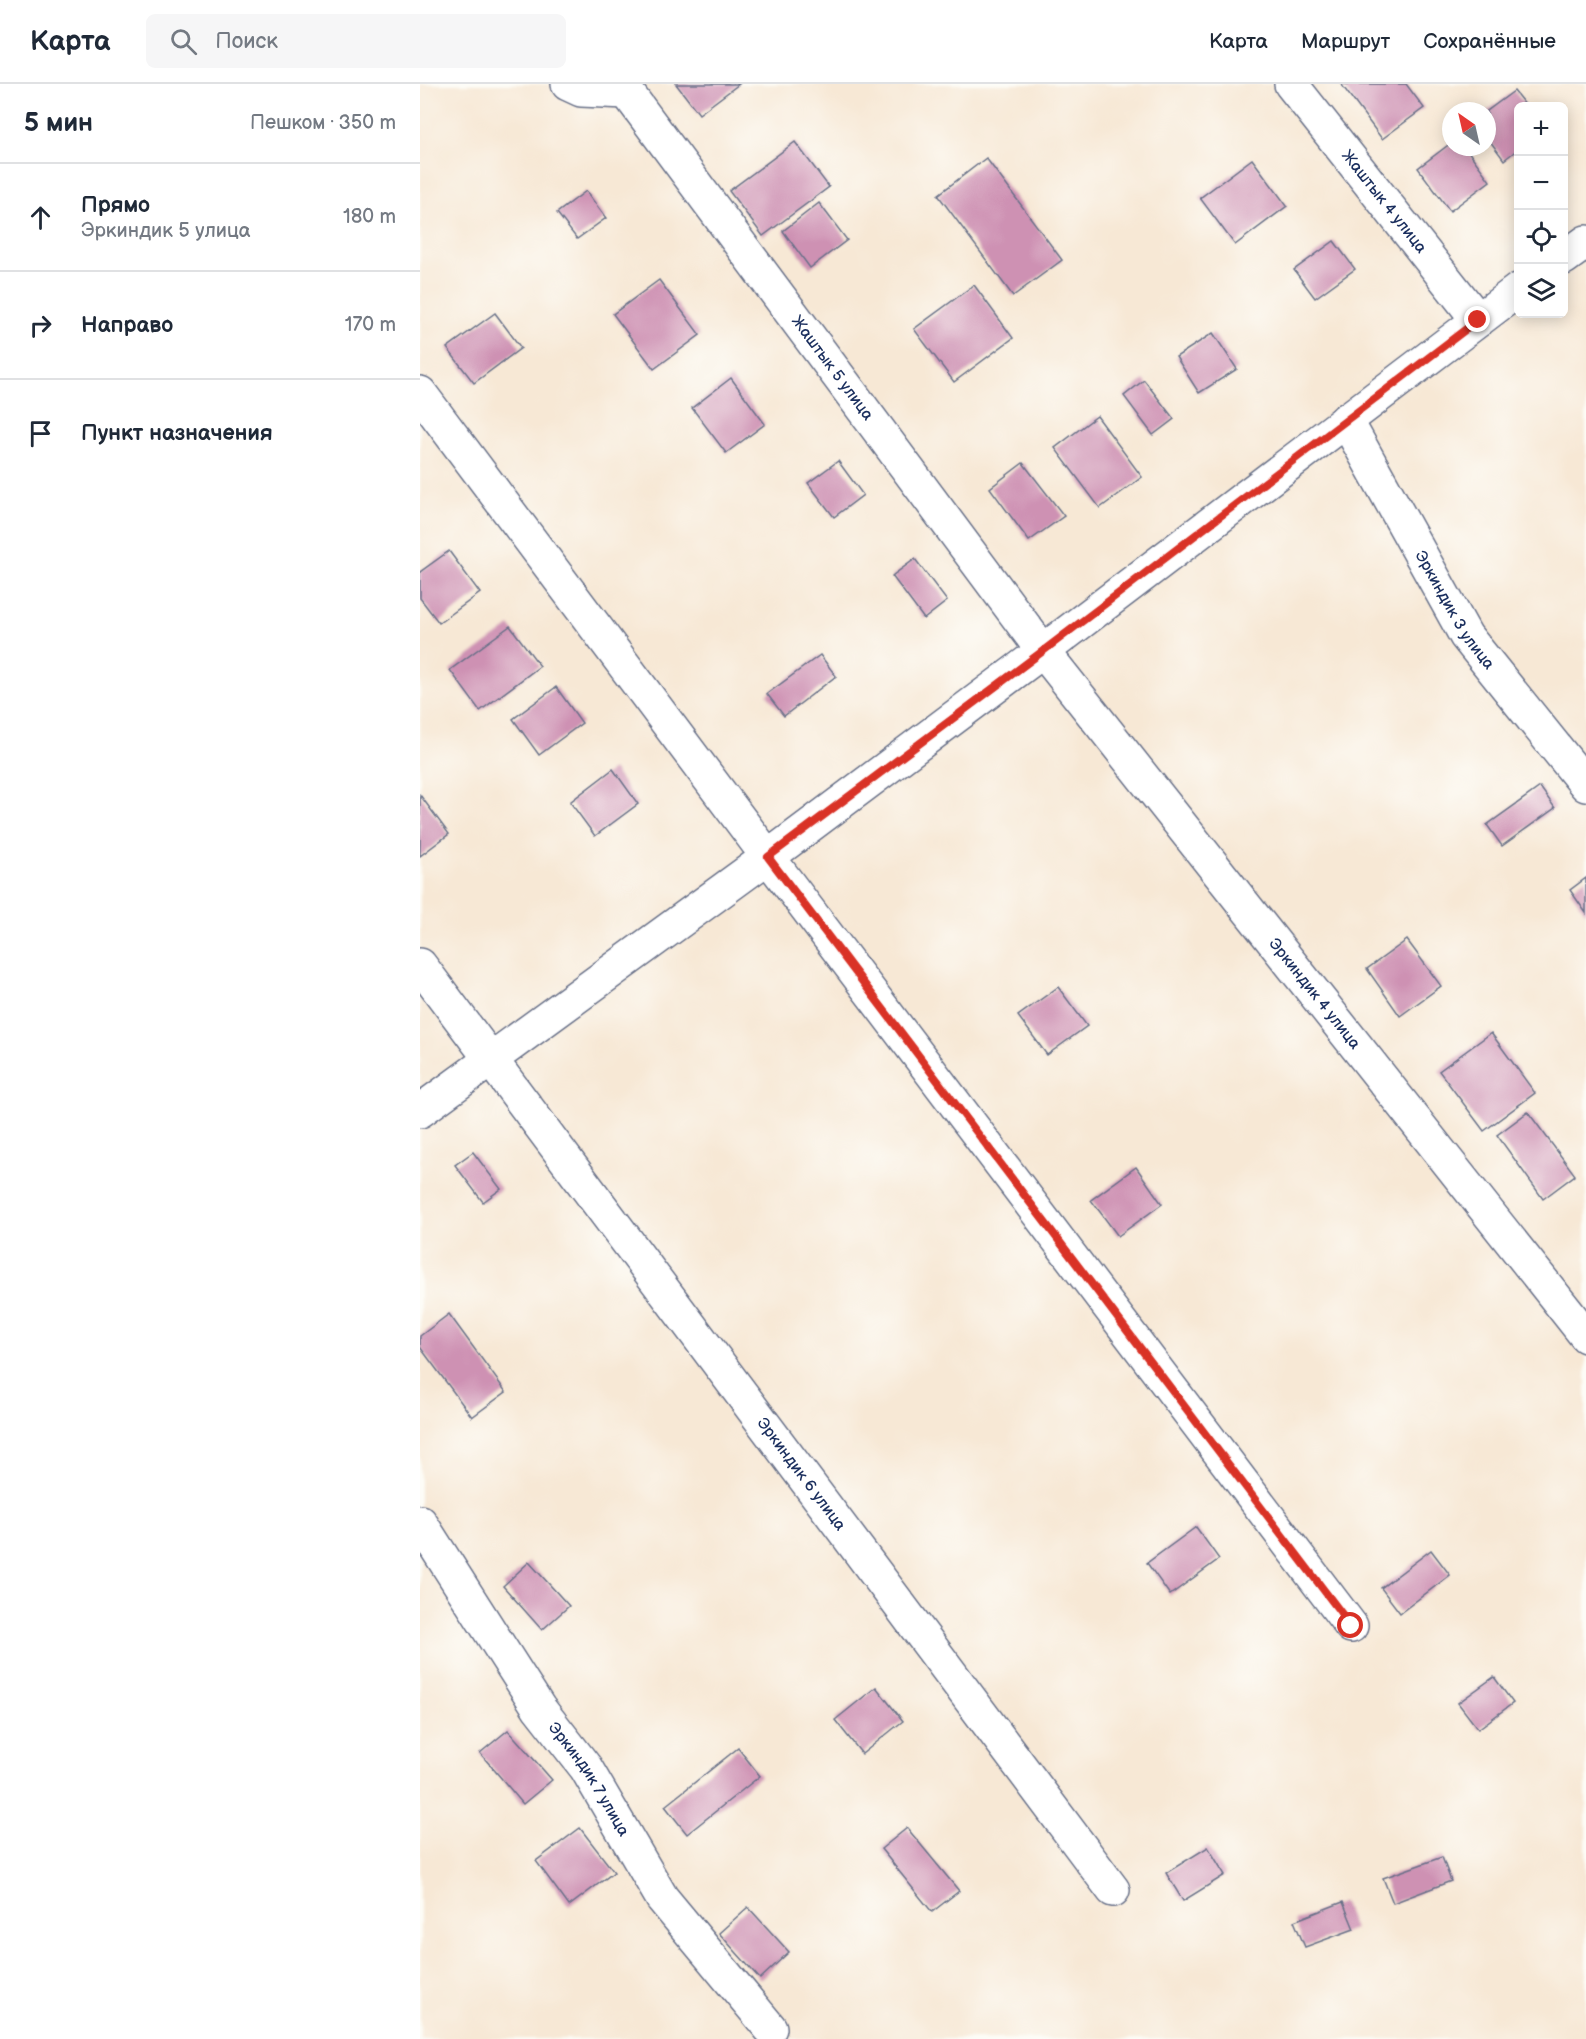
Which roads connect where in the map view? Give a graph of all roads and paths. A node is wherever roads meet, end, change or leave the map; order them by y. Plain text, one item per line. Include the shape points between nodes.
1 (568, 84) edge
2 (1291, 84) edge
3 (624, 88) edge
4 (1586, 242) edge
5 (1568, 255) edge
6 (1514, 293) edge
7 (1478, 320) junction
8 (420, 393) edge
9 (1346, 420) junction
10 (1043, 651) junction
11 (1586, 785) edge
12 (768, 857) junction
13 (420, 965) edge
14 (490, 1058) junction
15 (420, 1111) edge
16 (1586, 1336) edge
17 (420, 1521) edge
18 (1351, 1626) dead end
19 (1113, 1890) dead end
20 (770, 2028) dead end

1 - 3 street via 581,90
2 - 7 street, Жаштык 4 улица
3 - 10 street, Жаштык 5 улица
4 - 5 street
6 - 7 street
7 - 9 street
8 - 12 street
9 - 10 street
9 - 11 street, Эркиндик 3 улица via 1466,636
10 - 12 street
10 - 16 street, Эркиндик 4 улица
12 - 14 street
12 - 18 street
13 - 14 street, Эркиндик 6 улица
14 - 15 street
14 - 19 street, Эркиндик 6 улица
17 - 20 street, Эркиндик 7 улица via 539,1708 586,1768 662,1898

